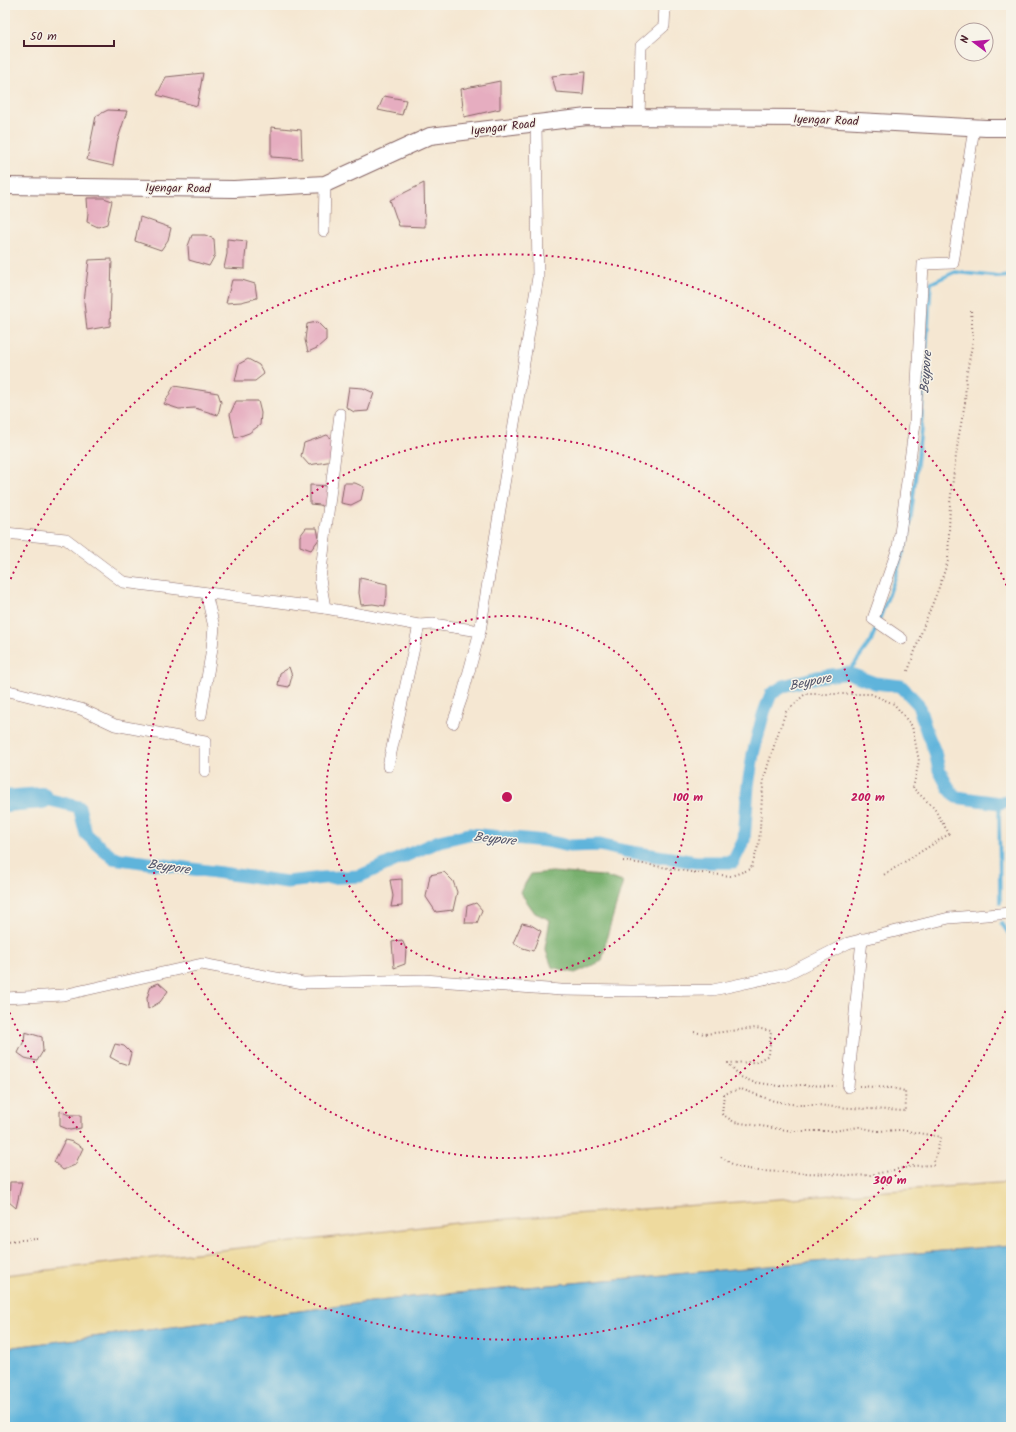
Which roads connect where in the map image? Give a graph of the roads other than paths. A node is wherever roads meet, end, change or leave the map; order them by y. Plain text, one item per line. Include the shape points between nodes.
1 (665, 5) edge
2 (639, 118) junction
3 (536, 123) junction
4 (974, 128) junction
5 (1011, 128) edge
6 (325, 184) junction
7 (5, 186) edge
8 (324, 231) dead end
9 (340, 414) dead end
10 (5, 533) edge
11 (206, 593) junction
12 (325, 608) junction
13 (419, 625) junction
14 (480, 631) junction
15 (902, 639) dead end
16 (5, 690) edge
17 (201, 715) dead end
18 (453, 723) dead end
19 (388, 766) dead end
20 (205, 771) dead end
21 (1011, 913) edge
22 (862, 939) junction
23 (5, 998) edge
24 (848, 1087) road end

1 - 2 street via 664,26 641,46
2 - 3 main road, Iyengar Road via 587,118
2 - 4 main road, Iyengar Road via 803,118
3 - 6 main road, Iyengar Road via 430,136
3 - 14 street via 538,277
4 - 5 main road, Iyengar Road
4 - 15 street via 953,263 923,264 915,424 898,548 873,619
6 - 7 main road, Iyengar Road via 234,189
6 - 8 street
9 - 12 street via 320,579
10 - 11 street via 66,539 123,582
11 - 12 street
11 - 17 street via 214,627
12 - 13 street
13 - 14 street via 433,624
13 - 19 street
14 - 18 street
16 - 20 street via 81,709 115,725 204,742
21 - 22 street via 949,918
22 - 23 street via 848,943 787,974 713,990 561,990 424,980 303,983 202,964 63,995
22 - 24 street

